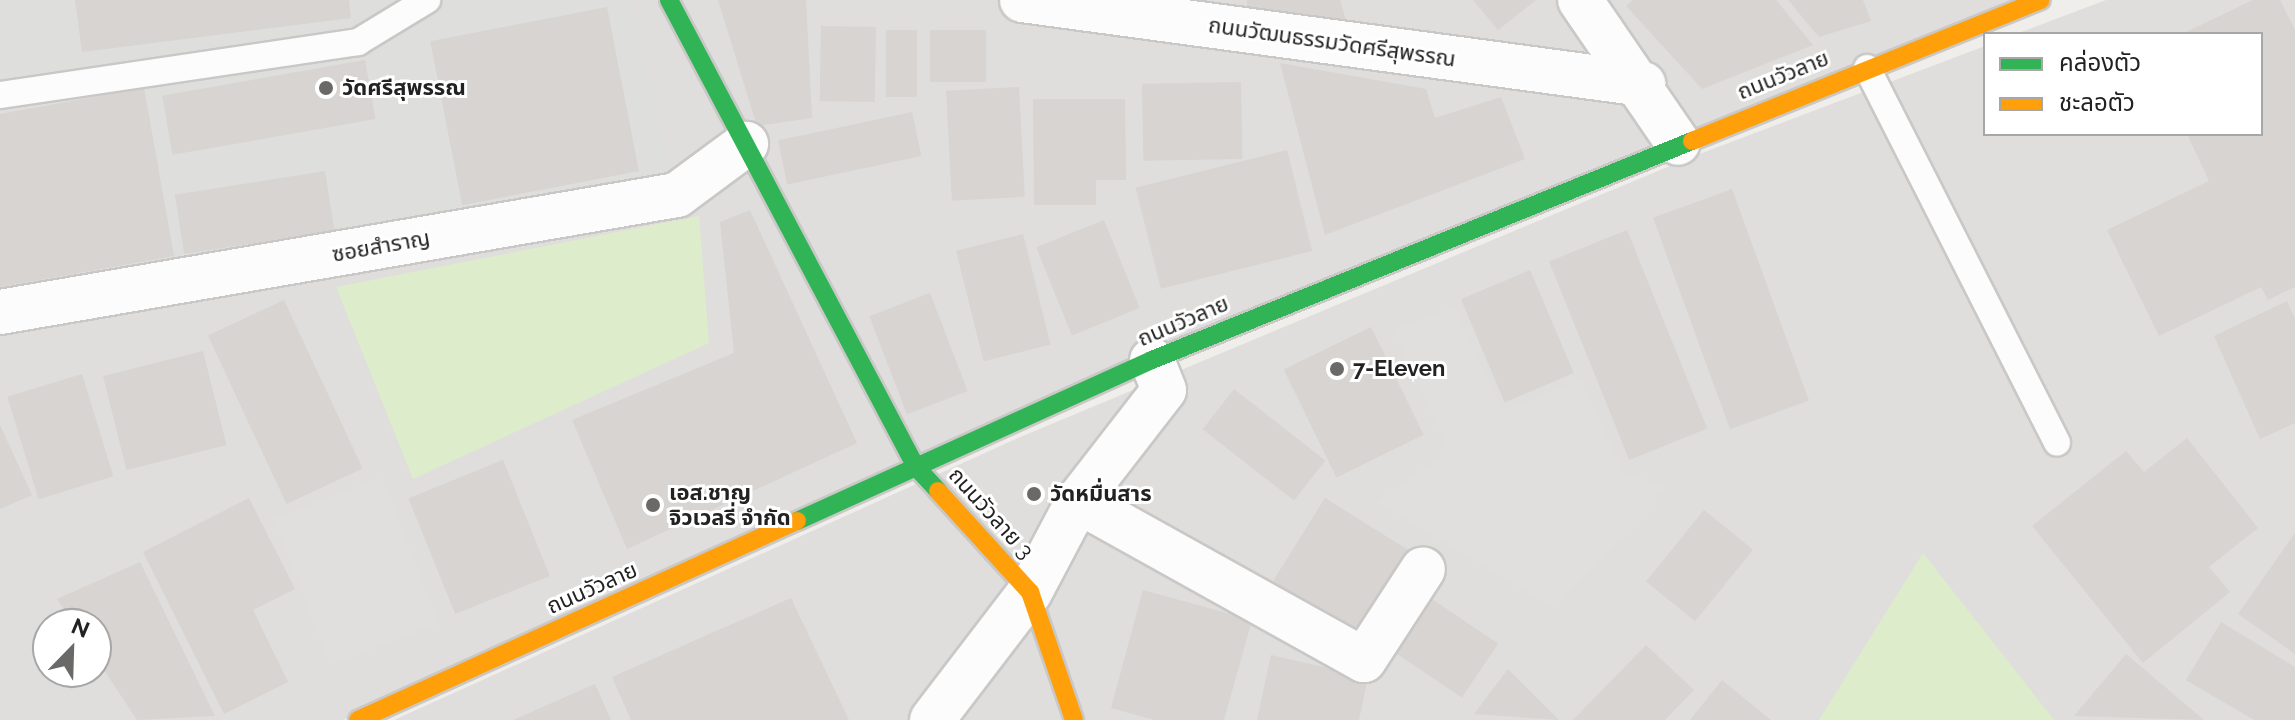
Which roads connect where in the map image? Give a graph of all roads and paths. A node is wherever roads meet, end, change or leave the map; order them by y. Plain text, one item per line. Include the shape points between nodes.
1 (427, 0) edge
2 (669, 0) edge
3 (1022, 0) edge
4 (1580, 0) edge
5 (2041, 0) edge
6 (1867, 68) junction
7 (1643, 84) junction
8 (0, 95) edge
9 (1678, 143) junction
10 (746, 144) junction
11 (0, 312) edge
12 (1152, 360) junction
13 (2057, 443) dead end
14 (916, 467) junction
15 (1078, 501) junction
16 (1423, 569) dead end
17 (1030, 592) junction
18 (358, 720) edge
19 (932, 720) edge
20 (1074, 720) edge

1 - 8 lane via 358,42
2 - 10 street, ถนนวัวลาย 3
3 - 7 street, ถนนวัฒนธรรมวัดศรีสุพรรณ
4 - 7 street
5 - 6 street, ถนนวัวลาย
6 - 9 street, ถนนวัวลาย
6 - 13 lane
7 - 9 street
9 - 12 street, ถนนวัวลาย
10 - 11 street, ซอยสำราญ via 677,195
10 - 14 street, ถนนวัวลาย 3
12 - 14 street, ถนนวัวลาย
12 - 15 street via 1164,390
14 - 17 street, ถนนวัวลาย 3
14 - 18 street, ถนนวัวลาย
15 - 16 street via 1373,665
15 - 17 street
17 - 19 street
17 - 20 street

